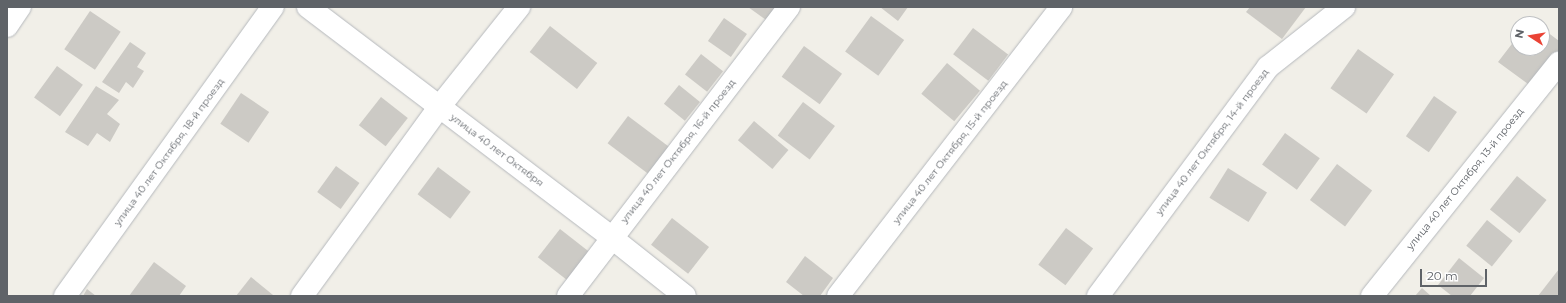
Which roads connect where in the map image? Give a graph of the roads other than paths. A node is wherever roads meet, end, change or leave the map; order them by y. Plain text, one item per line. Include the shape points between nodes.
1 (20, 7) edge
2 (273, 7) edge
3 (308, 7) edge
4 (519, 7) edge
5 (789, 7) edge
6 (1061, 7) edge
7 (1344, 7) edge
8 (7, 26) edge
9 (1559, 63) edge
10 (440, 106) junction
11 (612, 238) junction
12 (65, 296) edge
13 (302, 296) edge
14 (568, 296) edge
15 (685, 296) edge
16 (838, 296) edge
17 (1098, 296) edge
18 (1372, 296) edge

1 - 8 street
2 - 12 street, улица 40 лет Октября, 18-й проезд
3 - 10 street, улица 40 лет Октября
4 - 10 street
5 - 11 street, улица 40 лет Октября, 16-й проезд
6 - 16 street, улица 40 лет Октября, 15-й проезд
7 - 17 street, улица 40 лет Октября, 14-й проезд via 1268,67
9 - 18 street, улица 40 лет Октября, 13-й проезд
10 - 11 street, улица 40 лет Октября
10 - 13 street
11 - 14 street, улица 40 лет Октября, 16-й проезд
11 - 15 street, улица 40 лет Октября

